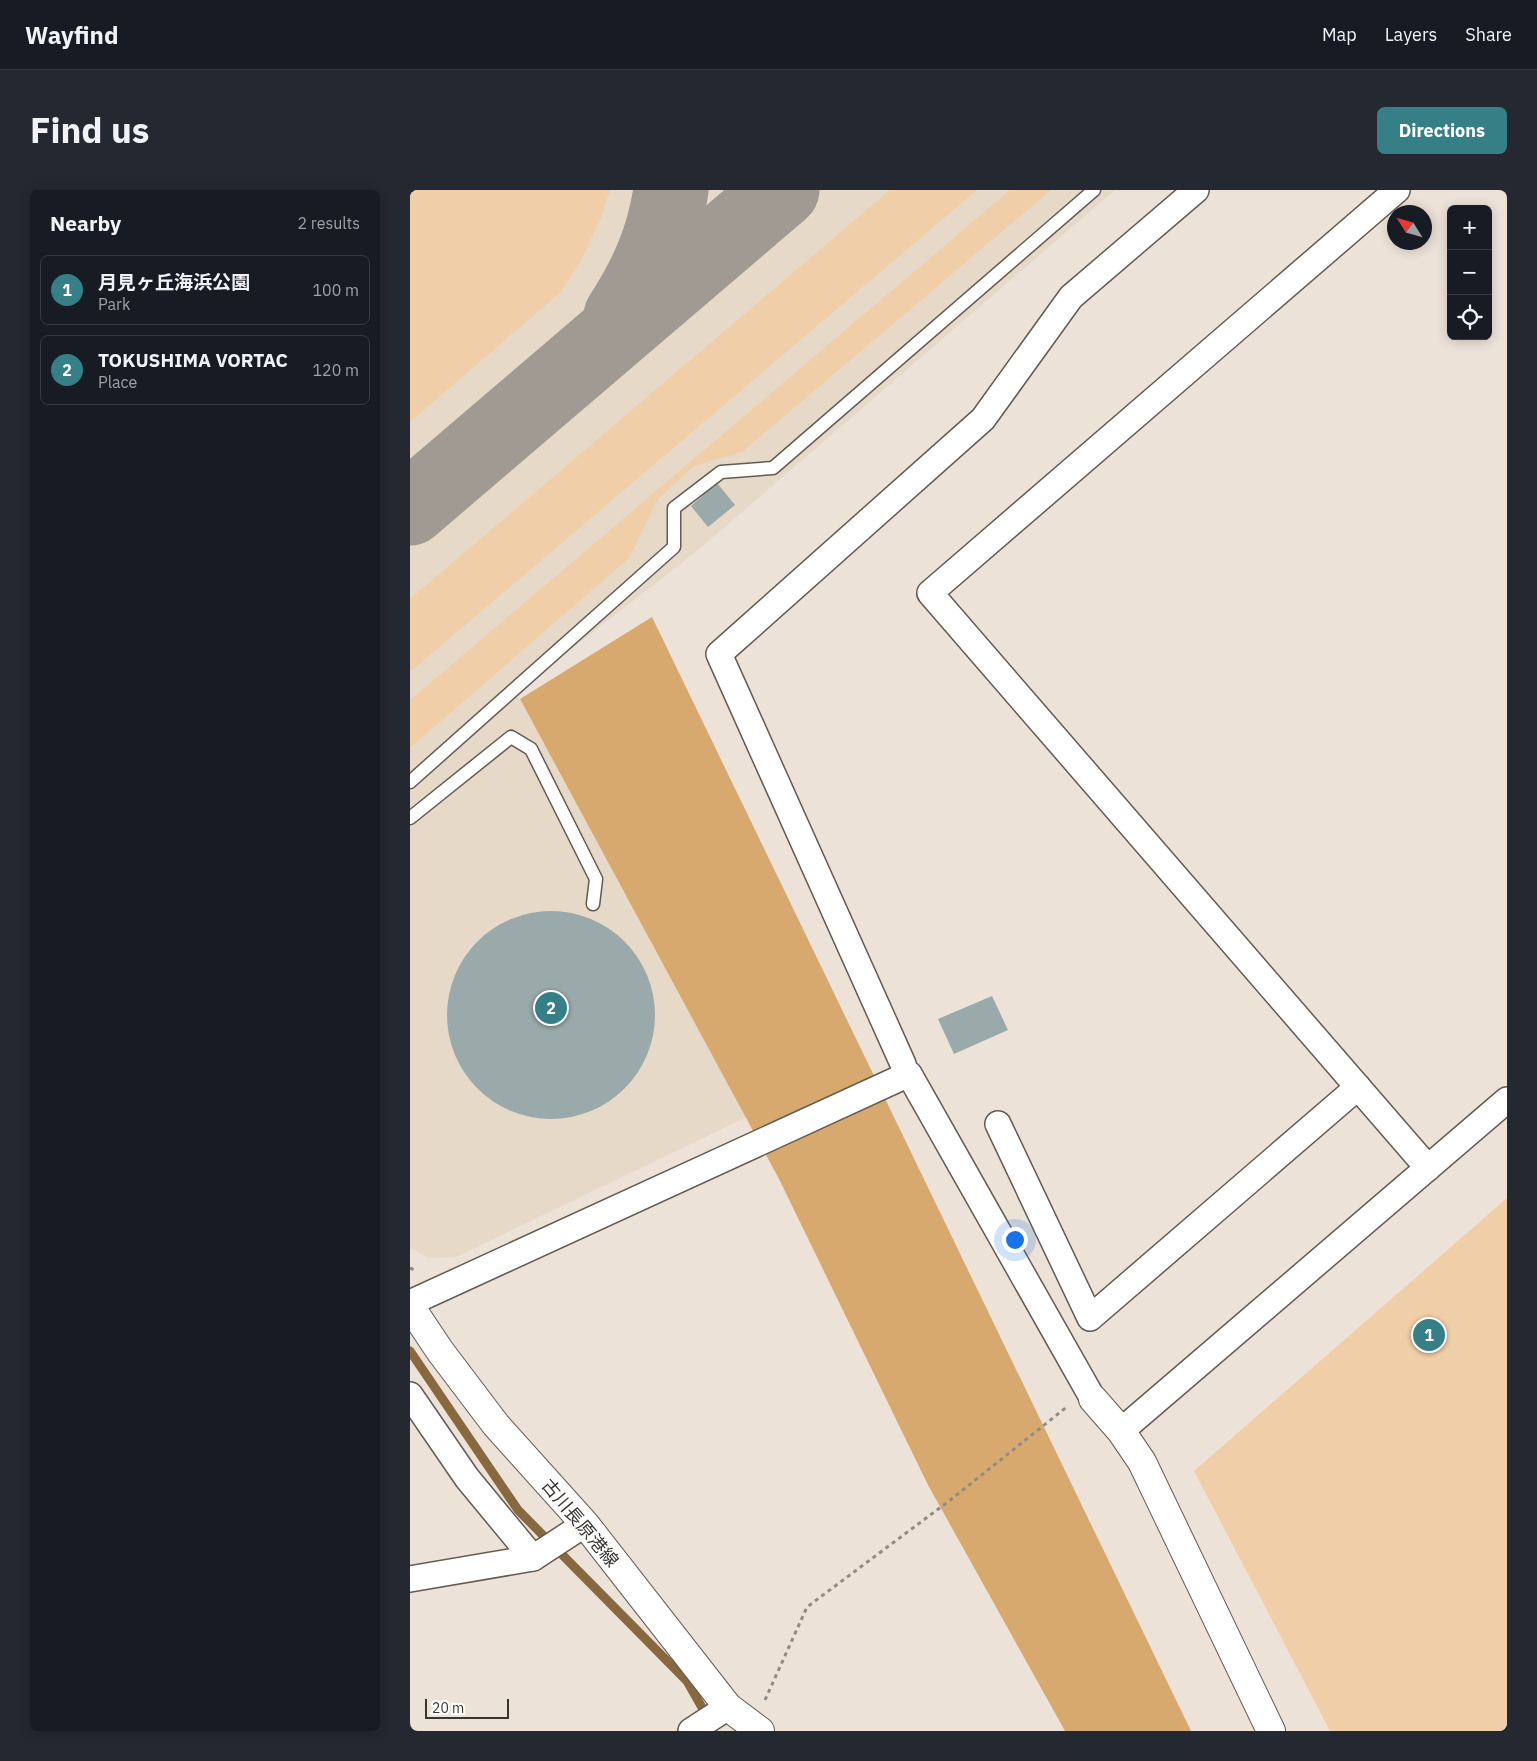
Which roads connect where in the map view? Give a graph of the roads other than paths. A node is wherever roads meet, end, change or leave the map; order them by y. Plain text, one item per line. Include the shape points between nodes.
1 (1094, 190) edge
2 (1196, 190) edge
3 (1397, 190) edge
4 (410, 782) edge
5 (410, 818) edge
6 (593, 904) dead end
7 (903, 1064) dead end
8 (1358, 1087) junction
9 (1507, 1100) edge
10 (998, 1124) dead end
11 (1428, 1168) junction
12 (410, 1304) edge
13 (410, 1395) edge
14 (1081, 1402) joint
15 (1121, 1431) junction
16 (585, 1524) junction
17 (533, 1558) junction
18 (410, 1579) edge
19 (728, 1706) junction
20 (757, 1728) edge
21 (691, 1731) edge
22 (1271, 1731) edge

1 - 4 lane via 773,468 721,472 674,508 674,547
2 - 7 street via 1071,297 983,419 719,654
3 - 8 street via 930,592
5 - 6 lane via 511,737 531,749 596,879
8 - 10 street via 1090,1318
8 - 11 street
9 - 11 street
11 - 15 street
12 - 14 street via 909,1074
12 - 16 main road, 古川長原港線 via 440,1351 496,1425
13 - 17 street via 467,1478
14 - 15 main road
15 - 22 main road via 1142,1462
16 - 17 street
16 - 19 main road, 古川長原港線
17 - 18 street
19 - 20 main road, 古川長原港線
19 - 21 street

